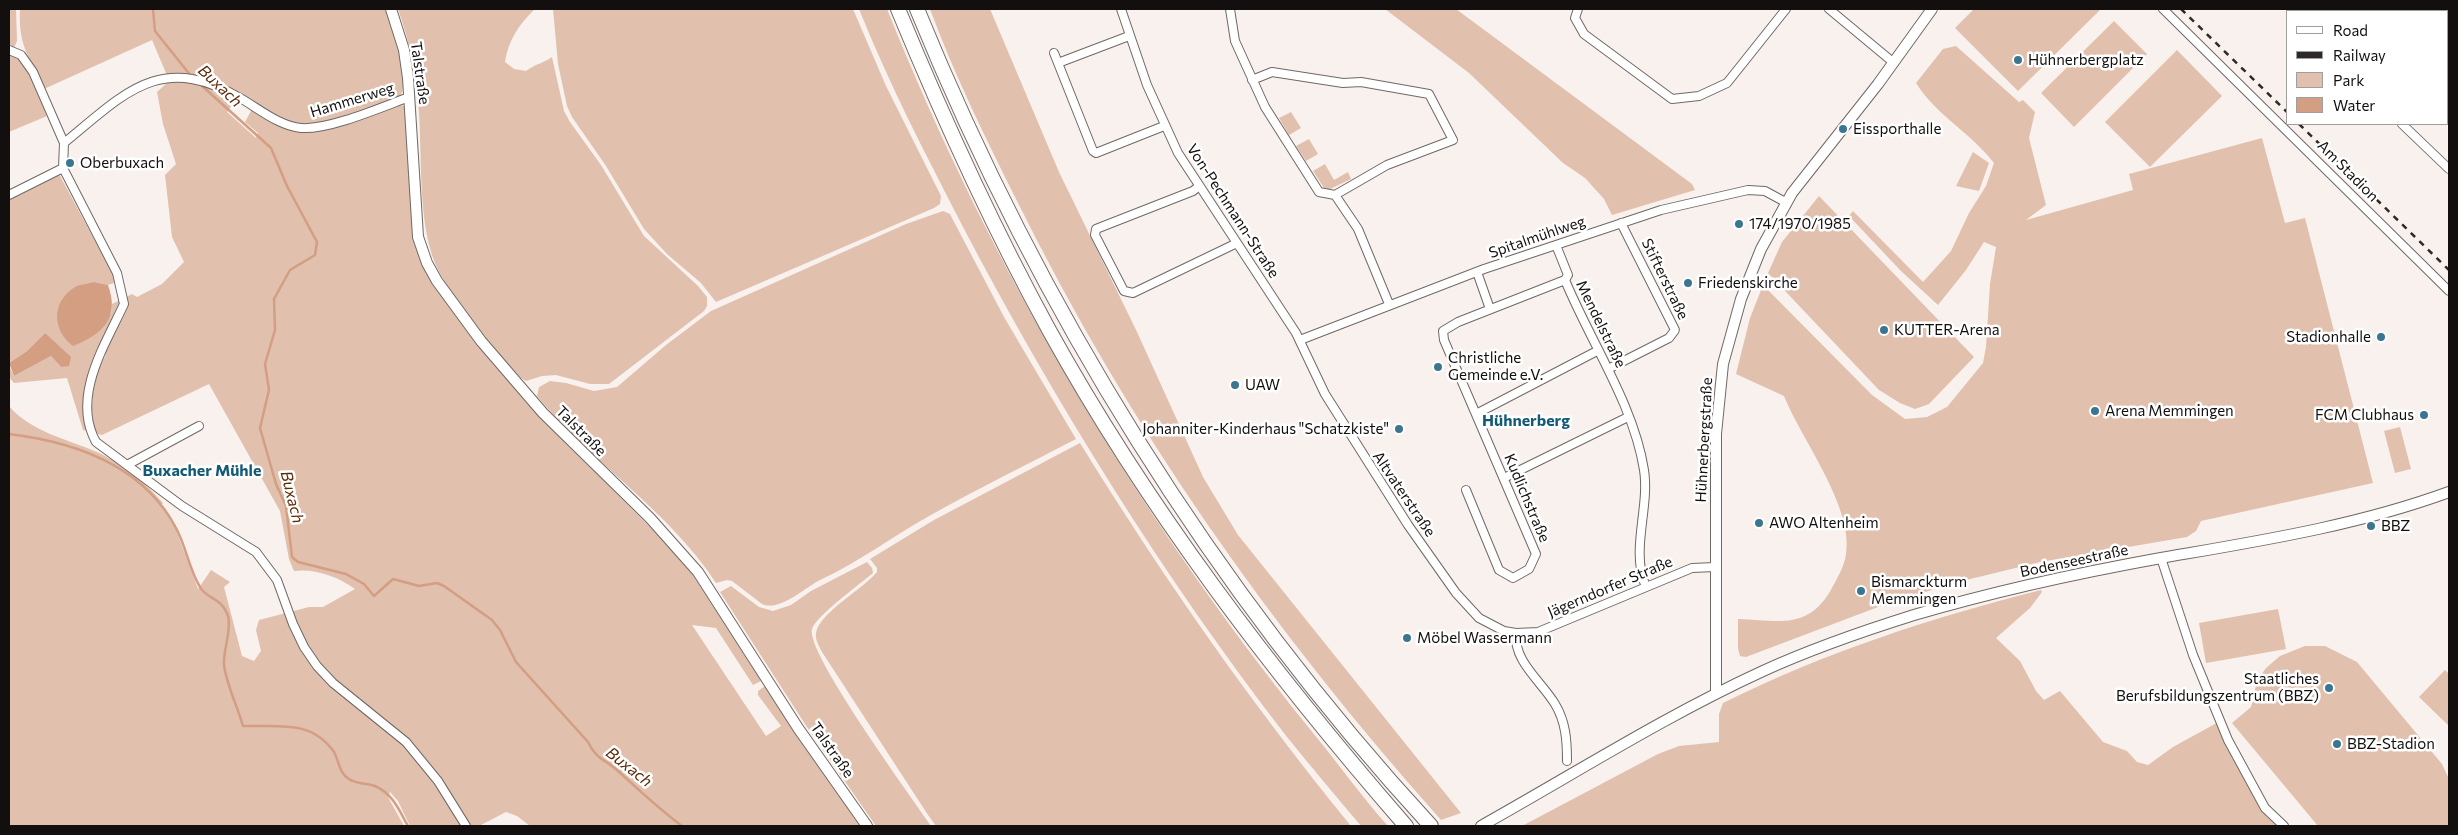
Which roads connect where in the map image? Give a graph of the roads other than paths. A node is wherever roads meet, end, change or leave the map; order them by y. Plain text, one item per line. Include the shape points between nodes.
1 (391, 9) edge
2 (898, 9) edge
3 (917, 9) edge
4 (1121, 9) edge
5 (1230, 9) edge
6 (1578, 9) edge
7 (1786, 9) edge
8 (1829, 9) edge
9 (1932, 9) edge
10 (2163, 9) edge
11 (2362, 9) edge
12 (2391, 10) edge
13 (1129, 36) junction
14 (9, 50) edge
15 (1054, 53) dead end
16 (1058, 63) junction
17 (1894, 63) junction
18 (1252, 80) junction
19 (409, 97) junction
20 (2403, 125) edge
21 (1164, 126) junction
22 (64, 143) junction
23 (63, 168) junction
24 (2449, 169) edge
25 (1198, 187) junction
26 (9, 195) edge
27 (1335, 195) junction
28 (1787, 203) junction
29 (1621, 223) junction
30 (1237, 243) junction
31 (1556, 244) junction
32 (1477, 272) junction
33 (1564, 280) junction
34 (2449, 291) edge
35 (1389, 304) junction
36 (1490, 309) junction
37 (1300, 340) junction
38 (1597, 351) junction
39 (1608, 369) junction
40 (1476, 414) junction
41 (1628, 417) junction
42 (199, 426) dead end
43 (127, 465) junction
44 (1504, 478) junction
45 (1466, 490) dead end
46 (2449, 492) edge
47 (2161, 558) junction
48 (1715, 567) junction
49 (1646, 587) junction
50 (1516, 633) junction
51 (1716, 694) junction
52 (1567, 761) dead end
53 (1428, 822) edge
54 (466, 826) edge
55 (867, 826) edge
56 (1406, 826) edge
57 (1480, 826) edge
58 (2284, 826) edge

1 - 19 street, Talstraße via 404,50
2 - 56 highway via 966,168 1049,329 1091,401 1152,497 1232,611 1324,730
3 - 53 highway via 944,74 1017,227 1099,378 1160,476 1290,659
4 - 13 street, Von-Pechmann-Straße
5 - 18 street via 1235,41
6 - 7 street via 1575,18 1584,34 1672,99 1699,96 1727,83
8 - 17 street
9 - 17 street, Hühnerbergstraße
10 - 34 street, Am Stadion
11 - 12 street
13 - 16 street
13 - 21 street, Von-Pechmann-Straße
14 - 22 street via 21,55 33,72
15 - 16 street
16 - 21 street via 1096,153
17 - 28 street, Hühnerbergstraße
18 - 27 street via 1265,107 1319,192
18 - 27 street via 1272,72 1429,94 1453,140 1387,165
19 - 22 street, Hammerweg via 322,126 300,128 201,80 154,81 128,91
19 - 55 street, Talstraße via 418,237 427,263 447,297 504,371 542,413 650,518 698,572 798,728
20 - 24 street
21 - 25 street, Von-Pechmann-Straße
22 - 23 street
23 - 26 street
23 - 43 street via 117,273 123,292 124,304 90,380 88,411 91,433 96,442
25 - 30 street, Von-Pechmann-Straße
25 - 30 street via 1096,230 1095,235 1124,291 1133,293
27 - 35 street via 1358,229
28 - 29 street, Spitalmühlweg via 1765,191 1748,190 1661,210
28 - 48 street, Hühnerbergstraße via 1751,272 1723,364 1716,434
29 - 31 street, Spitalmühlweg
29 - 39 street, Stifterstraße via 1675,330 1669,338
30 - 37 street, Von-Pechmann-Straße
31 - 32 street, Spitalmühlweg
31 - 33 street, Mendelstraße via 1568,276
32 - 35 street, Spitalmühlweg
32 - 36 street
33 - 36 street
33 - 38 street, Mendelstraße
35 - 37 street, Spitalmühlweg
36 - 40 street, Kudlichstraße via 1443,331
37 - 50 street, Altvaterstraße via 1317,380 1362,455 1456,593 1487,624
38 - 39 street, Mendelstraße
38 - 40 street
39 - 41 street, Mendelstraße
40 - 44 street, Kudlichstraße
41 - 44 street
41 - 49 street, Mendelstraße via 1644,470 1646,490 1640,567
42 - 43 street
43 - 54 street via 182,506 256,552 277,580 293,624 317,666 333,683 406,742 432,774
44 - 45 street, Kudlichstraße via 1536,554 1529,569 1513,578 1499,570
46 - 47 street, Bodenseestraße via 2344,524
47 - 51 street, Bodenseestraße via 2038,583 1913,616 1764,670
47 - 58 street via 2194,656 2228,740 2265,808
48 - 49 street, Jägerndorfer Straße via 1692,568
48 - 51 street, Hühnerbergstraße
49 - 50 street, Jägerndorfer Straße via 1538,632
50 - 52 street via 1522,658 1555,704 1563,723
51 - 57 street, Bodenseestraße

